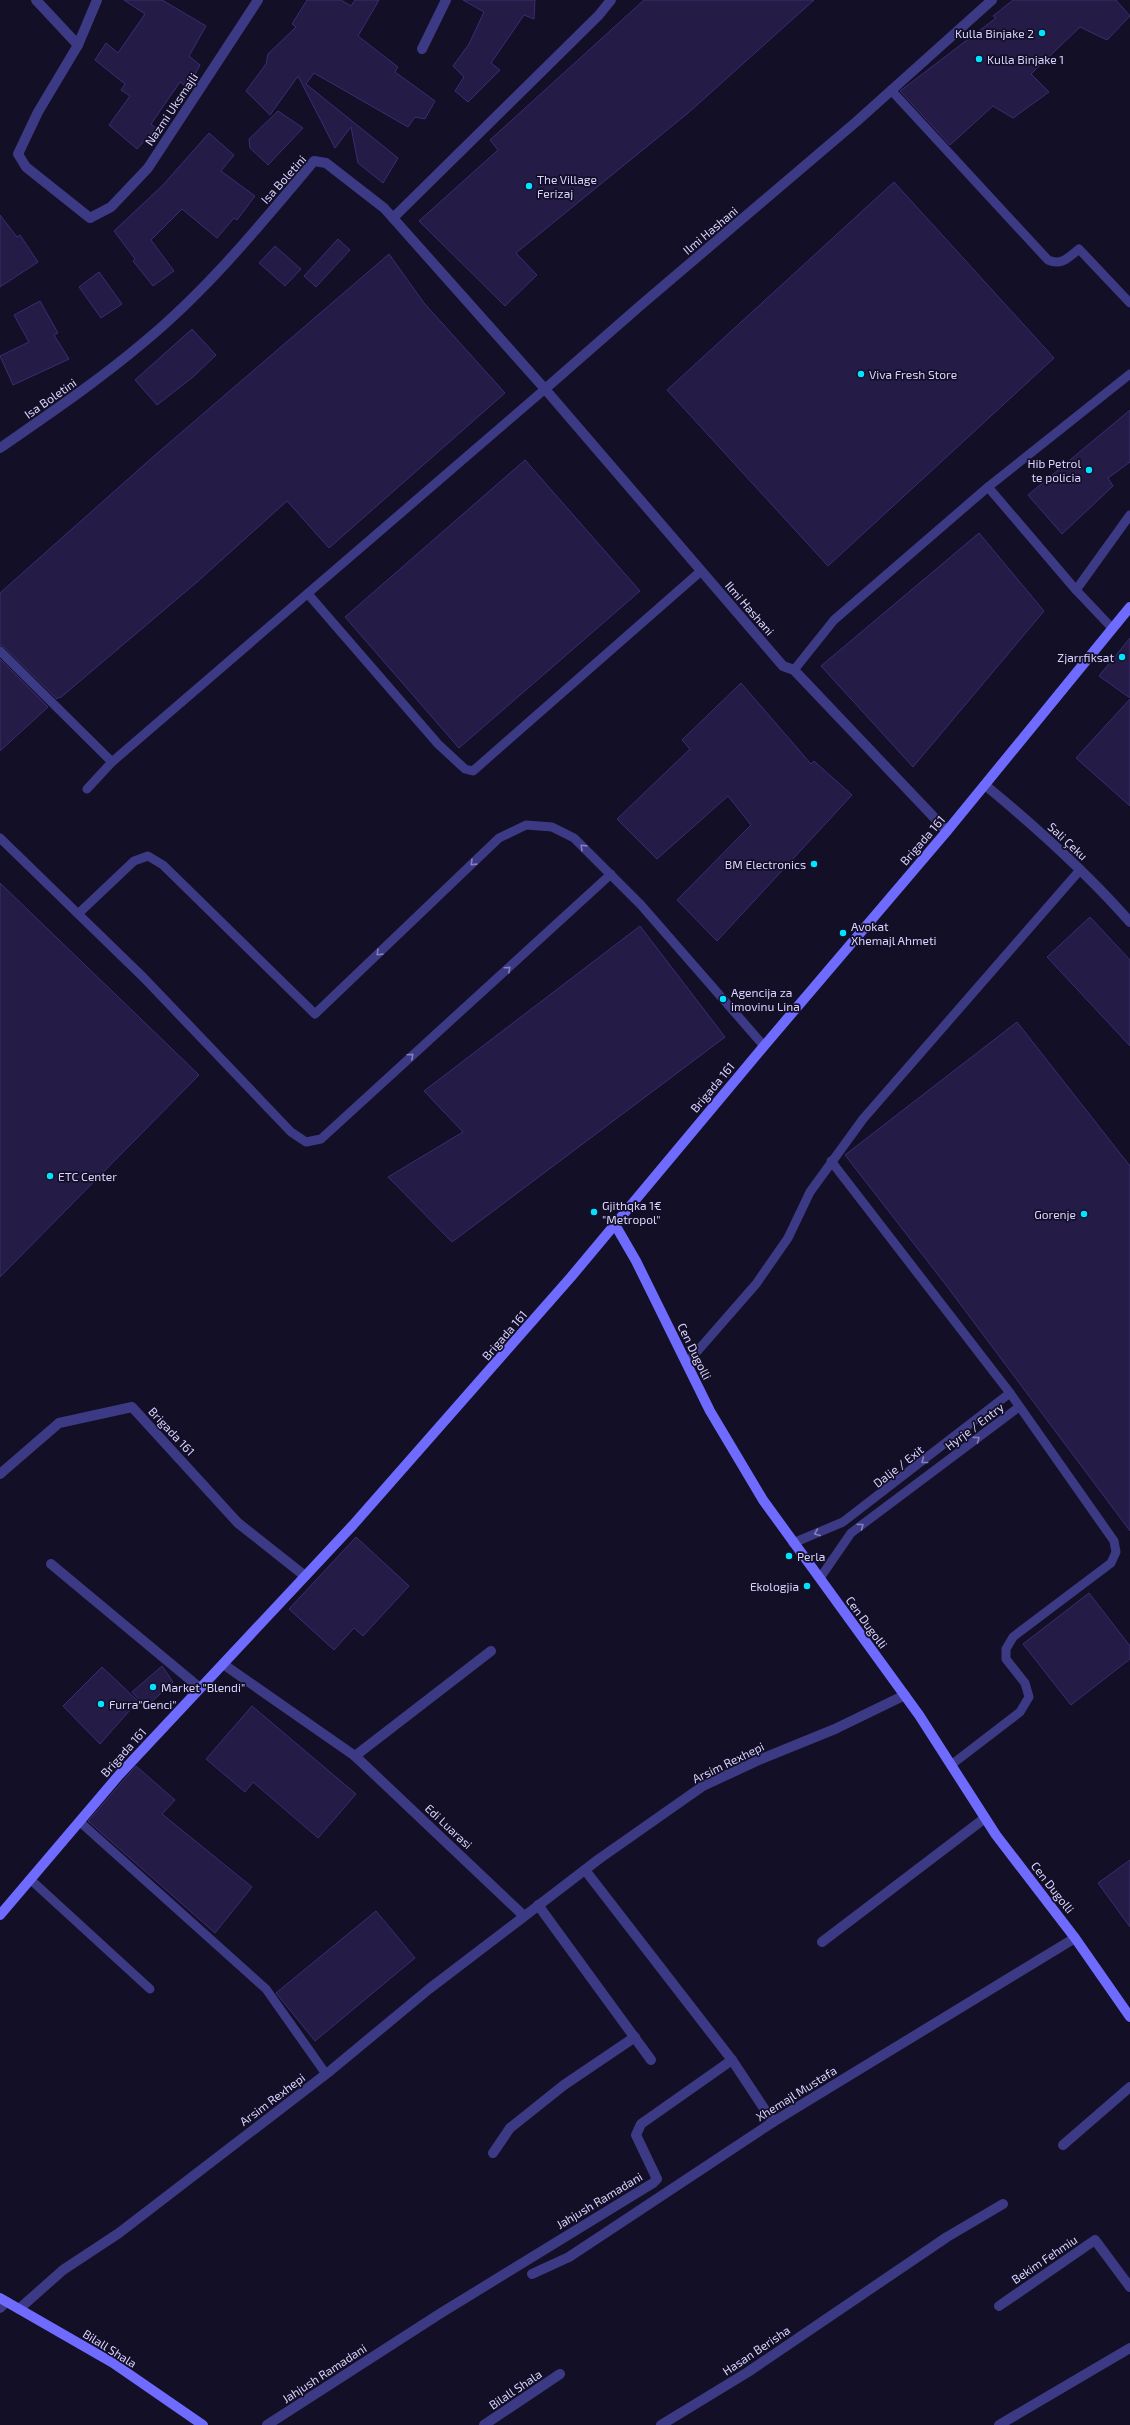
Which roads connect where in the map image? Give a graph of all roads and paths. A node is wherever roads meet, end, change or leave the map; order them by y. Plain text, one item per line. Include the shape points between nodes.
1 (36, 0) edge
2 (97, 0) edge
3 (258, 0) edge
4 (446, 0) edge
5 (611, 0) edge
6 (992, 0) edge
7 (78, 45) junction
8 (422, 49) dead end
9 (891, 90) junction
10 (393, 218) junction
11 (1130, 303) edge
12 (1130, 374) edge
13 (545, 389) junction
14 (0, 448) edge
15 (988, 487) junction
16 (1130, 515) edge
17 (701, 572) junction
18 (1076, 590) junction
19 (308, 594) junction
20 (1130, 607) edge
21 (1112, 628) junction
22 (0, 651) edge
23 (794, 670) junction
24 (112, 762) junction
25 (985, 785) junction
26 (87, 789) dead end
27 (947, 831) junction
28 (0, 838) edge
29 (1080, 870) junction
30 (611, 874) junction
31 (79, 913) junction
32 (1130, 922) edge
33 (764, 1046) junction
34 (831, 1161) junction
35 (614, 1223) junction
36 (687, 1363) junction
37 (1010, 1393) junction
38 (1019, 1407) junction
39 (0, 1474) edge
40 (793, 1543) junction
41 (51, 1564) dead end
42 (305, 1576) junction
43 (820, 1578) junction
44 (491, 1651) dead end
45 (223, 1664) junction
46 (200, 1688) junction
47 (905, 1695) junction
48 (355, 1756) junction
49 (951, 1765) junction
50 (985, 1818) junction
51 (80, 1822) junction
52 (585, 1870) junction
53 (31, 1880) junction
54 (538, 1905) junction
55 (0, 1915) edge
56 (524, 1916) junction
57 (1075, 1938) junction
58 (822, 1942) dead end
59 (150, 1989) dead end
60 (1130, 2017) edge
61 (635, 2037) junction
62 (651, 2060) dead end
63 (732, 2060) junction
64 (326, 2074) junction
65 (1130, 2087) edge
66 (773, 2122) junction
67 (1063, 2145) dead end
68 (493, 2153) dead end
69 (1003, 2204) dead end
70 (532, 2274) dead end
71 (1130, 2287) edge
72 (2, 2302) edge
73 (999, 2306) dead end
74 (19, 2309) junction
75 (1130, 2348) edge
76 (560, 2374) dead end
77 (203, 2425) edge
78 (266, 2425) edge
79 (484, 2425) edge
80 (661, 2425) edge
81 (999, 2425) edge

1 - 7 street
2 - 7 street
3 - 7 street, Nazmi Uksmajli via 148,168 111,207 90,218 26,167 18,154 38,112
4 - 8 street
5 - 10 street via 599,15
6 - 9 street, Ilmi Hashani
9 - 11 lane via 1048,260 1063,262 1079,249
9 - 13 street, Ilmi Hashani
10 - 13 street, Ilmi Hashani
10 - 14 street, Isa Boletini via 384,208 326,163 314,161 233,256 145,341 80,394
12 - 15 lane
13 - 17 street, Ilmi Hashani
13 - 19 lane
15 - 18 lane
15 - 23 lane via 834,620
16 - 18 lane
17 - 19 lane via 473,771 465,769 438,744
17 - 23 street, Ilmi Hashani via 783,666
18 - 21 lane
19 - 24 lane
20 - 21 street, Brigada 161
21 - 25 street, Brigada 161
22 - 24 lane
23 - 27 street, Ilmi Hashani
24 - 26 lane
25 - 27 street, Brigada 161
25 - 29 street, Sali Çeku
27 - 33 street, Brigada 161
28 - 31 lane
29 - 32 street, Sali Çeku
29 - 34 lane via 863,1119
30 -> 31 lane via 574,838 552,827 526,825 499,838 315,1014 168,870 148,856 134,861
31 -> 30 lane via 291,1132 306,1142 322,1139
30 - 33 lane
33 - 35 street, Brigada 161
34 - 36 lane via 810,1192 788,1238 756,1284
34 - 37 lane
35 - 36 street, Cen Dugolli
35 - 42 street, Brigada 161 via 571,1278 460,1405
36 - 40 street, Cen Dugolli via 710,1411
37 - 38 lane
37 -> 40 lane, Dalje / Exit via 843,1522
43 -> 38 lane, Hyrje / Entry via 851,1533
38 - 49 lane via 1114,1541 1116,1552 1110,1564 1013,1638 1006,1649 1006,1659 1025,1683 1029,1697 1020,1712
39 - 42 street, Brigada 161 via 59,1423 132,1407 238,1523
40 - 43 street, Cen Dugolli
41 - 46 street
42 - 45 street, Brigada 161
43 - 47 street, Cen Dugolli
44 - 48 street
45 - 46 street, Brigada 161
45 - 48 street, Edi Luarasi
46 - 51 street, Brigada 161 via 119,1775
47 - 49 street, Cen Dugolli
47 - 52 street, Arsim Rexhepi via 835,1729 703,1786
48 - 56 street, Edi Luarasi
49 - 50 street, Cen Dugolli
50 - 57 street, Cen Dugolli
50 - 58 street
51 - 53 street, Brigada 161
51 - 64 lane via 266,1989
52 - 54 street, Arsim Rexhepi
52 - 63 street
53 - 55 street, Brigada 161
53 - 59 lane
54 - 56 street, Arsim Rexhepi
54 - 61 street
56 - 64 street, Arsim Rexhepi via 429,1989
57 - 60 street, Cen Dugolli
57 - 66 street, Xhemajl Mustafa
61 - 62 street
61 - 68 street via 564,2085 510,2128
63 - 66 street
63 - 78 street, Jahjush Ramadani via 641,2124 636,2135 655,2173 657,2179 653,2183 441,2313
64 - 74 street, Arsim Rexhepi via 119,2233 63,2270
65 - 67 street
66 - 70 street, Xhemajl Mustafa via 569,2257
69 - 80 street, Hasan Berisha via 947,2237 748,2372
71 - 73 street, Bekim Fehmiu via 1094,2240
72 - 74 street, Bilall Shala
74 - 77 street, Bilall Shala via 113,2363
75 - 81 street
76 - 79 street, Bilall Shala

